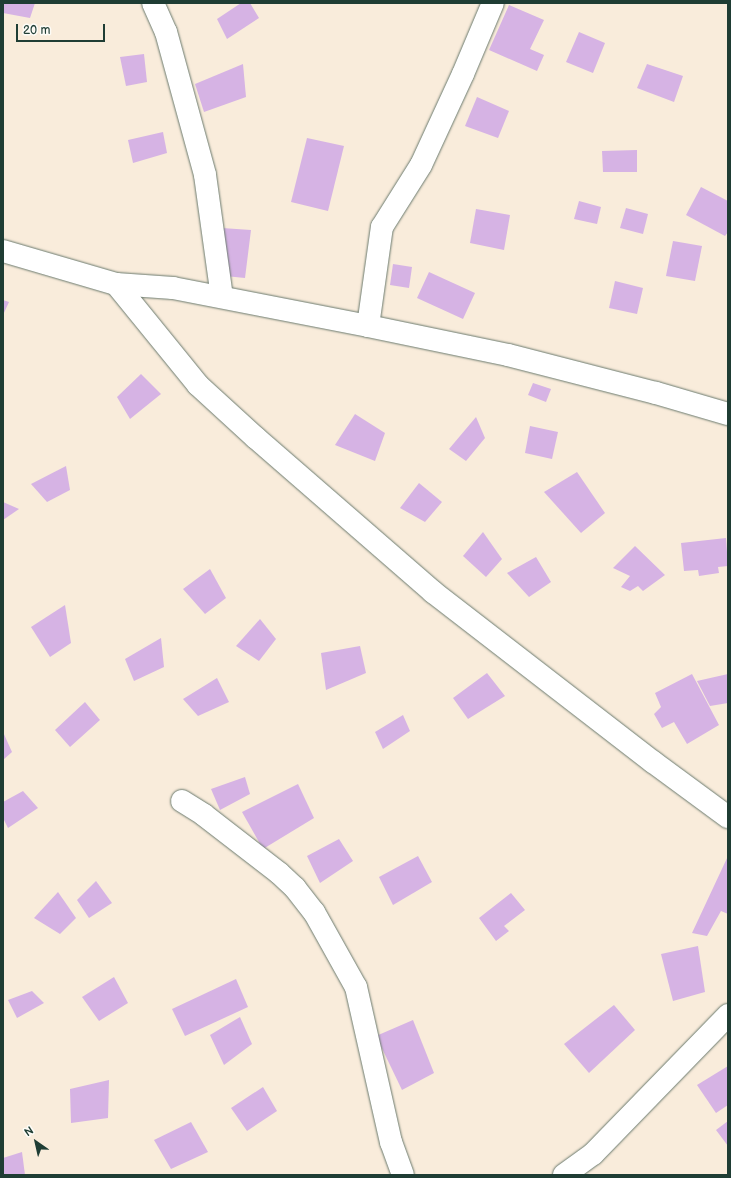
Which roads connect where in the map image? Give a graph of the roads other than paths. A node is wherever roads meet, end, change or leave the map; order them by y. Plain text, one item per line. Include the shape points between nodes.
1 (153, 3) edge
2 (493, 3) edge
3 (3, 251) edge
4 (116, 284) junction
5 (222, 297) junction
6 (368, 326) junction
7 (728, 414) edge
8 (182, 801) dead end
9 (728, 817) edge
10 (728, 1014) edge
11 (403, 1175) edge
12 (564, 1175) edge

1 - 5 street via 166,32 205,175
2 - 6 street via 421,165 382,227
3 - 4 street
4 - 5 street via 173,288
4 - 9 street via 198,386 256,438 433,592
5 - 6 street
6 - 7 street via 508,355
8 - 11 street via 204,815 295,888 327,933 356,987 391,1142
10 - 12 street via 593,1154

